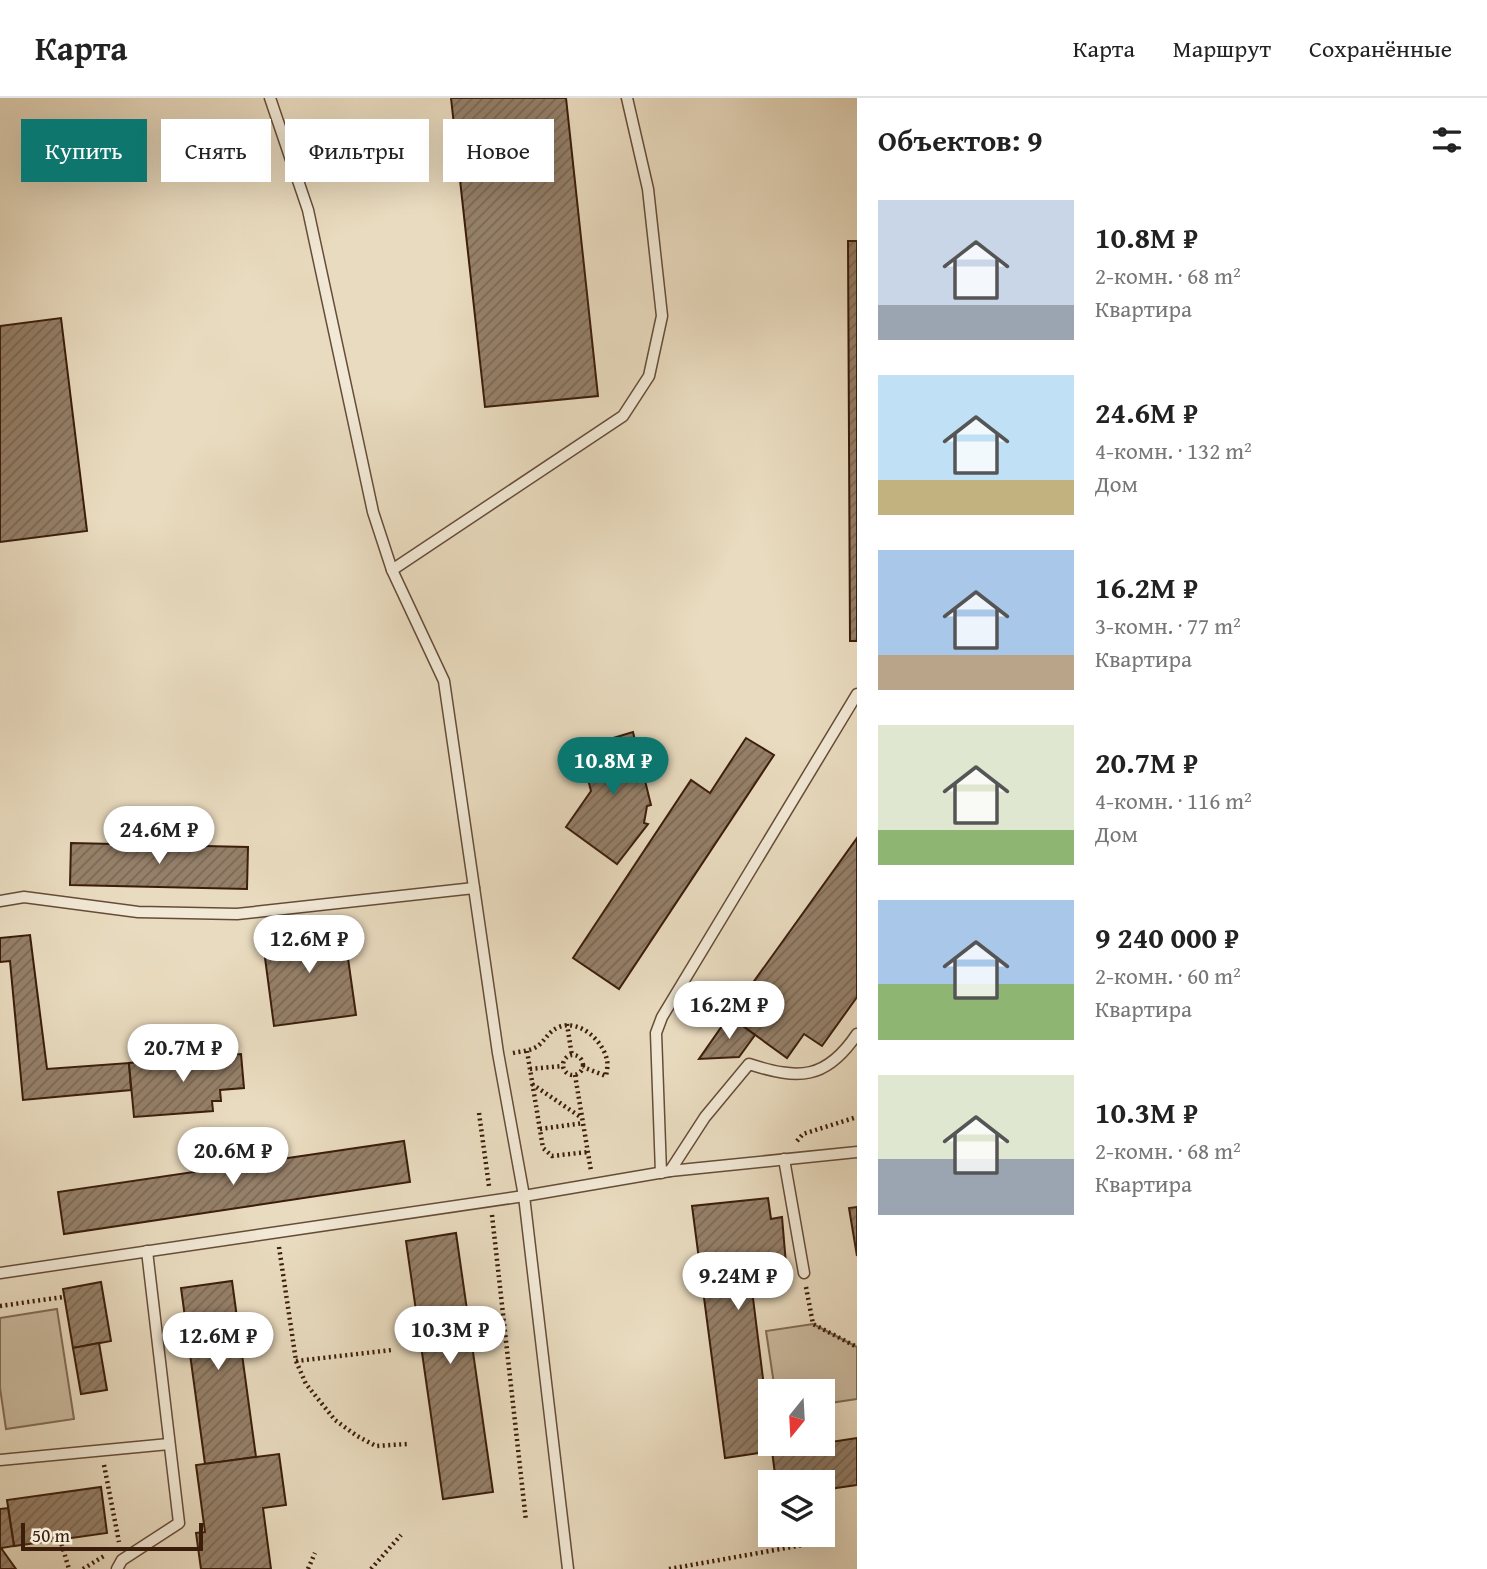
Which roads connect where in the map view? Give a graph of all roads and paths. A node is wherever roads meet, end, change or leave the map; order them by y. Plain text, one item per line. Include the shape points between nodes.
1 (270, 98) edge
2 (627, 98) edge
3 (392, 570) junction
4 (857, 694) edge
5 (474, 888) junction
6 (0, 901) edge
7 (567, 1024) junction
8 (857, 1034) edge
9 (527, 1051) junction
10 (498, 1055) junction
11 (572, 1056) junction
12 (563, 1066) junction
13 (583, 1068) junction
14 (530, 1069) junction
15 (575, 1075) junction
16 (533, 1084) junction
17 (480, 1113) dead end
18 (857, 1117) edge
19 (583, 1121) junction
20 (540, 1129) junction
21 (588, 1152) junction
22 (857, 1152) edge
23 (785, 1158) junction
24 (665, 1172) junction
25 (593, 1185) junction
26 (524, 1196) junction
27 (491, 1200) junction
28 (277, 1232) junction
29 (147, 1251) junction
30 (0, 1273) edge
31 (804, 1273) joint
32 (63, 1297) dead end
33 (0, 1306) edge
34 (857, 1347) edge
35 (393, 1350) dead end
36 (296, 1361) junction
37 (169, 1444) junction
38 (407, 1444) dead end
39 (102, 1450) junction
40 (0, 1460) edge
41 (526, 1521) dead end
42 (401, 1535) dead end
43 (60, 1539) dead end
44 (792, 1547) edge
45 (314, 1553) dead end
46 (120, 1564) edge
47 (69, 1569) edge
48 (308, 1569) edge
49 (371, 1569) edge
50 (568, 1569) edge
51 (669, 1569) edge

1 - 3 lane via 308,210 373,512
2 - 3 lane via 648,189 662,316 649,376 623,416
3 - 5 lane via 444,681
4 - 24 lane via 662,1017 656,1033
5 - 6 lane via 237,914 138,912 24,897
5 - 10 lane
7 - 9 path
7 - 11 path
7 - 13 path via 589,1033 604,1051 606,1076
8 - 24 lane via 826,1068 781,1074 750,1064
9 - 10 path
9 - 14 path
10 - 26 lane
11 - 12 path
11 - 13 path via 580,1058
12 - 14 path
12 - 15 path
13 - 15 path
14 - 16 path
15 - 19 path
16 - 19 path
16 - 20 path
17 - 27 path
18 - 23 path via 803,1134
19 - 20 path
19 - 21 path
20 - 21 path via 543,1148 552,1156
21 - 25 path
22 - 23 lane
23 - 24 lane
23 - 31 lane
24 - 25 lane
25 - 26 lane
26 - 27 lane
26 - 50 lane
27 - 28 lane
27 - 41 path
28 - 29 lane
28 - 36 path
29 - 30 lane
29 - 37 lane
31 - 34 path via 813,1324
32 - 33 path
35 - 36 path
36 - 38 path via 306,1384 335,1420 376,1446
37 - 39 lane
37 - 46 lane via 179,1523
39 - 40 lane
39 - 46 path
42 - 49 path
43 - 47 path
44 - 51 path
45 - 48 path

